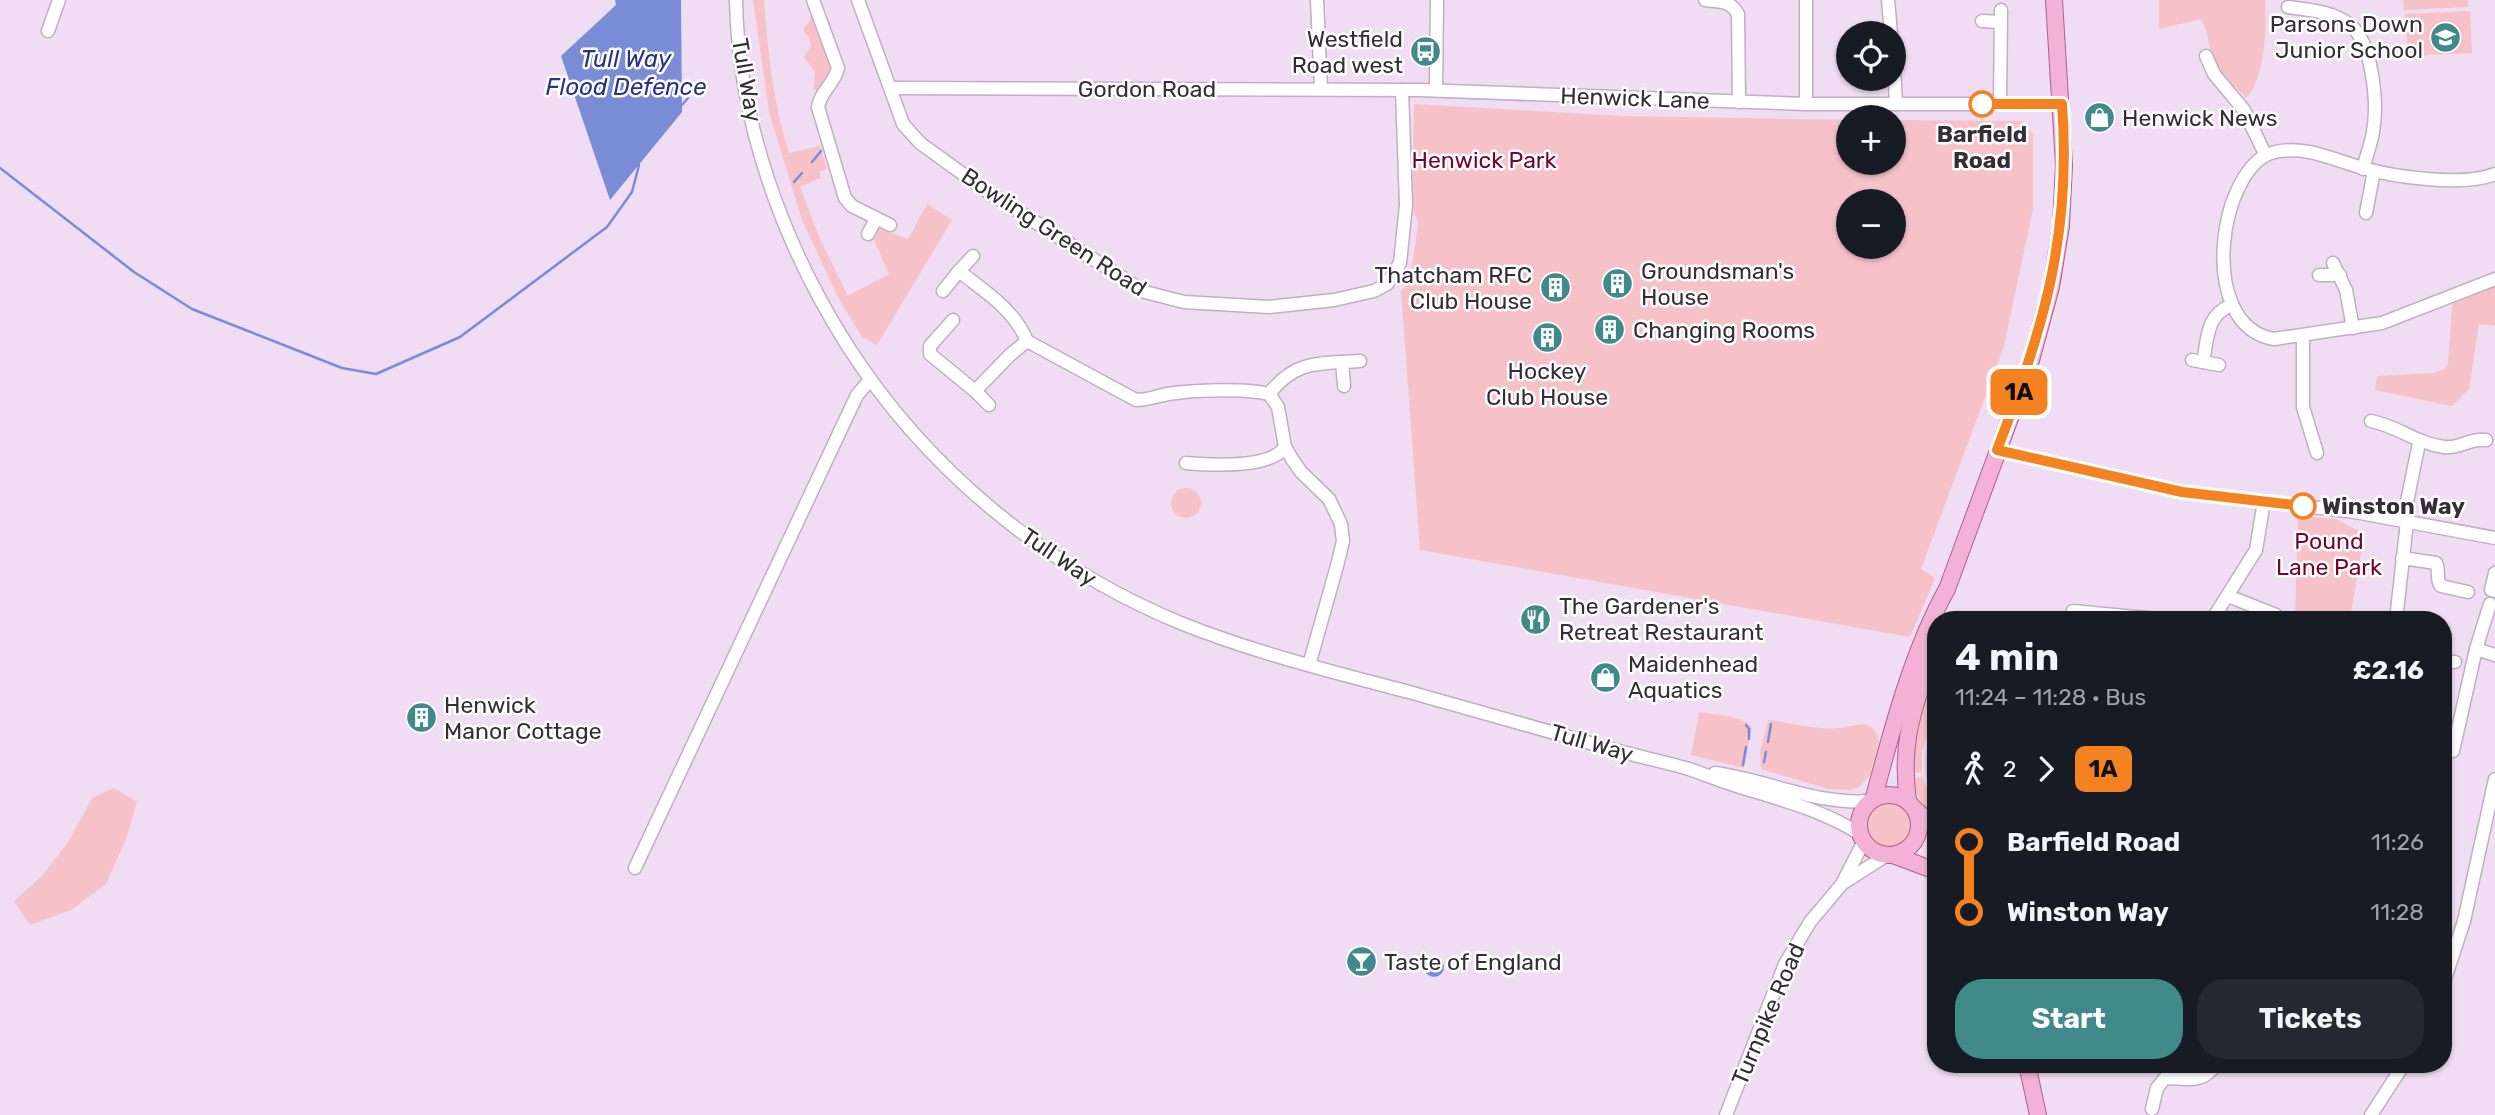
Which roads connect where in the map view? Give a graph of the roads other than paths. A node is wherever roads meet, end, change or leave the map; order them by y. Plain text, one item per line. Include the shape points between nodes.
1 (59, 0) edge
2 (736, 0) edge
3 (813, 0) edge
4 (858, 0) edge
5 (1317, 0) edge
6 (1437, 0) edge
7 (1705, 0) edge
8 (1806, 0) edge
9 (1888, 0) edge
10 (2054, 0) edge
11 (2288, 7) dead end
12 (2312, 11) junction
13 (1890, 21) edge
14 (1982, 21) dead end
15 (2310, 25) dead end
16 (48, 32) dead end
17 (2206, 56) dead end
18 (892, 88) junction
19 (1321, 89) junction
20 (1402, 90) junction
21 (1436, 90) junction
22 (1895, 91) edge
23 (1740, 102) junction
24 (1806, 104) junction
25 (1896, 104) junction
26 (2000, 104) junction
27 (2062, 104) junction
28 (2265, 154) junction
29 (2369, 170) junction
30 (2495, 174) edge
31 (2366, 213) dead end
32 (876, 219) junction
33 (890, 225) dead end
34 (868, 234) dead end
35 (973, 256) dead end
36 (2333, 263) dead end
37 (959, 271) junction
38 (2319, 275) dead end
39 (2340, 275) junction
40 (2495, 279) edge
41 (943, 290) dead end
42 (2231, 304) junction
43 (953, 320) dead end
44 (2353, 328) junction
45 (2303, 337) junction
46 (1027, 341) junction
47 (1360, 361) dead end
48 (1342, 362) junction
49 (2219, 365) dead end
50 (870, 380) junction
51 (1344, 386) dead end
52 (975, 391) junction
53 (1269, 394) junction
54 (989, 405) dead end
55 (2371, 421) dead end
56 (2486, 440) dead end
57 (2419, 443) junction
58 (2318, 445) dead end
59 (1285, 447) junction
60 (1997, 450) junction
61 (1186, 463) dead end
62 (2264, 501) junction
63 (2405, 521) junction
64 (2495, 538) edge
65 (2402, 558) junction
66 (2495, 572) edge
67 (1947, 589) junction
68 (2468, 592) dead end
69 (2492, 595) edge
70 (2228, 596) junction
71 (1935, 611) edge
72 (1943, 611) edge
73 (2218, 611) edge
74 (2266, 611) edge
75 (2397, 611) edge
76 (2476, 649) junction
77 (1927, 655) edge
78 (2495, 655) edge
79 (1309, 665) junction
80 (1923, 680) edge
81 (2453, 751) dead end
82 (1690, 770) junction
83 (2495, 779) edge
84 (1871, 799) junction
85 (1911, 805) junction
86 (1927, 820) edge
87 (1862, 837) junction
88 (1890, 855) junction
89 (635, 867) dead end
90 (1927, 868) edge
91 (1842, 884) junction
92 (2452, 958) edge
93 (2029, 1073) edge
94 (2207, 1073) edge
95 (2398, 1073) edge
96 (2152, 1109) dead end
97 (1726, 1115) edge
98 (2038, 1115) edge
99 (2371, 1115) edge

1 - 16 street
2 - 50 street, Tull Way via 746,93 763,165 807,275
3 - 32 street via 838,68 818,105 832,158 847,202
4 - 18 street, Bowling Green Road
5 - 19 street
6 - 21 street
7 - 23 street via 1729,3 1738,14
8 - 24 street
9 - 13 street
10 - 27 main road
11 - 12 street
12 - 15 street
12 - 29 street via 2350,25 2368,53 2375,115
14 - 26 street via 2001,16
17 - 28 street via 2221,92 2244,110
18 - 19 street, Gordon Road
18 - 20 street, Bowling Green Road via 903,124 920,143 985,190 1156,297 1269,307 1348,297 1374,291 1390,280 1400,263 1406,205
19 - 20 street, Gordon Road
20 - 21 street, Henwick Lane
21 - 23 street, Henwick Lane
22 - 25 street
23 - 24 street, Henwick Lane
24 - 25 street, Henwick Lane
25 - 26 street, Henwick Lane
26 - 27 street, Henwick Lane
27 - 60 main road via 2063,195 2056,257 2030,364
28 - 29 street via 2312,152
28 - 42 street via 2244,177 2228,217 2223,262
29 - 30 street via 2457,180
29 - 31 street
32 - 33 street
32 - 34 street
35 - 37 street
36 - 39 street
37 - 41 street
37 - 46 street via 1004,307 1020,324
38 - 39 street
39 - 44 street
40 - 44 street via 2382,323
42 - 45 street via 2249,328 2267,338
42 - 49 street via 2213,317 2197,361
43 - 52 street via 930,346 930,354
44 - 45 street
45 - 58 street via 2303,407
46 - 52 street
46 - 53 street via 1136,400 1252,389
47 - 48 street
48 - 51 street
48 - 53 street via 1296,368
50 - 79 street, Tull Way via 969,489 1060,560 1114,592 1184,624
50 - 89 street via 857,395
52 - 54 street
53 - 59 street via 1278,407
55 - 57 street via 2390,425
56 - 57 street via 2476,438 2454,447
57 - 63 street
59 - 61 street via 1282,452 1248,462
59 - 79 street via 1301,472 1329,499 1343,541
60 - 62 street via 2161,488
60 - 67 main road
62 - 63 street
62 - 70 street via 2256,550
63 - 64 street
63 - 65 street
65 - 68 street via 2436,563 2441,586
65 - 75 street
66 - 69 street
67 - 71 main road
67 - 72 main road
69 - 76 street
70 - 73 street
70 - 74 street
76 - 78 street
76 - 81 street
77 - 80 main road
79 - 82 street, Tull Way
80 - 84 main road via 1889,741
80 - 85 main road via 1905,750 1904,777
82 - 84 street, Tull Way via 1736,776 1833,802
82 - 87 street, Tull Way via 1826,814
83 - 92 street
84 - 85 main road via 1896,795
84 - 87 main road via 1860,816
85 - 86 main road
85 - 88 main road via 1919,821 1916,839
87 - 88 main road via 1877,852
87 - 91 street, Turnpike Road
88 - 90 main road
88 - 91 street, Turnpike Road
91 - 97 street, Turnpike Road via 1810,922 1785,964
93 - 98 main road
94 - 96 street via 2192,1080 2165,1077
95 - 99 street

